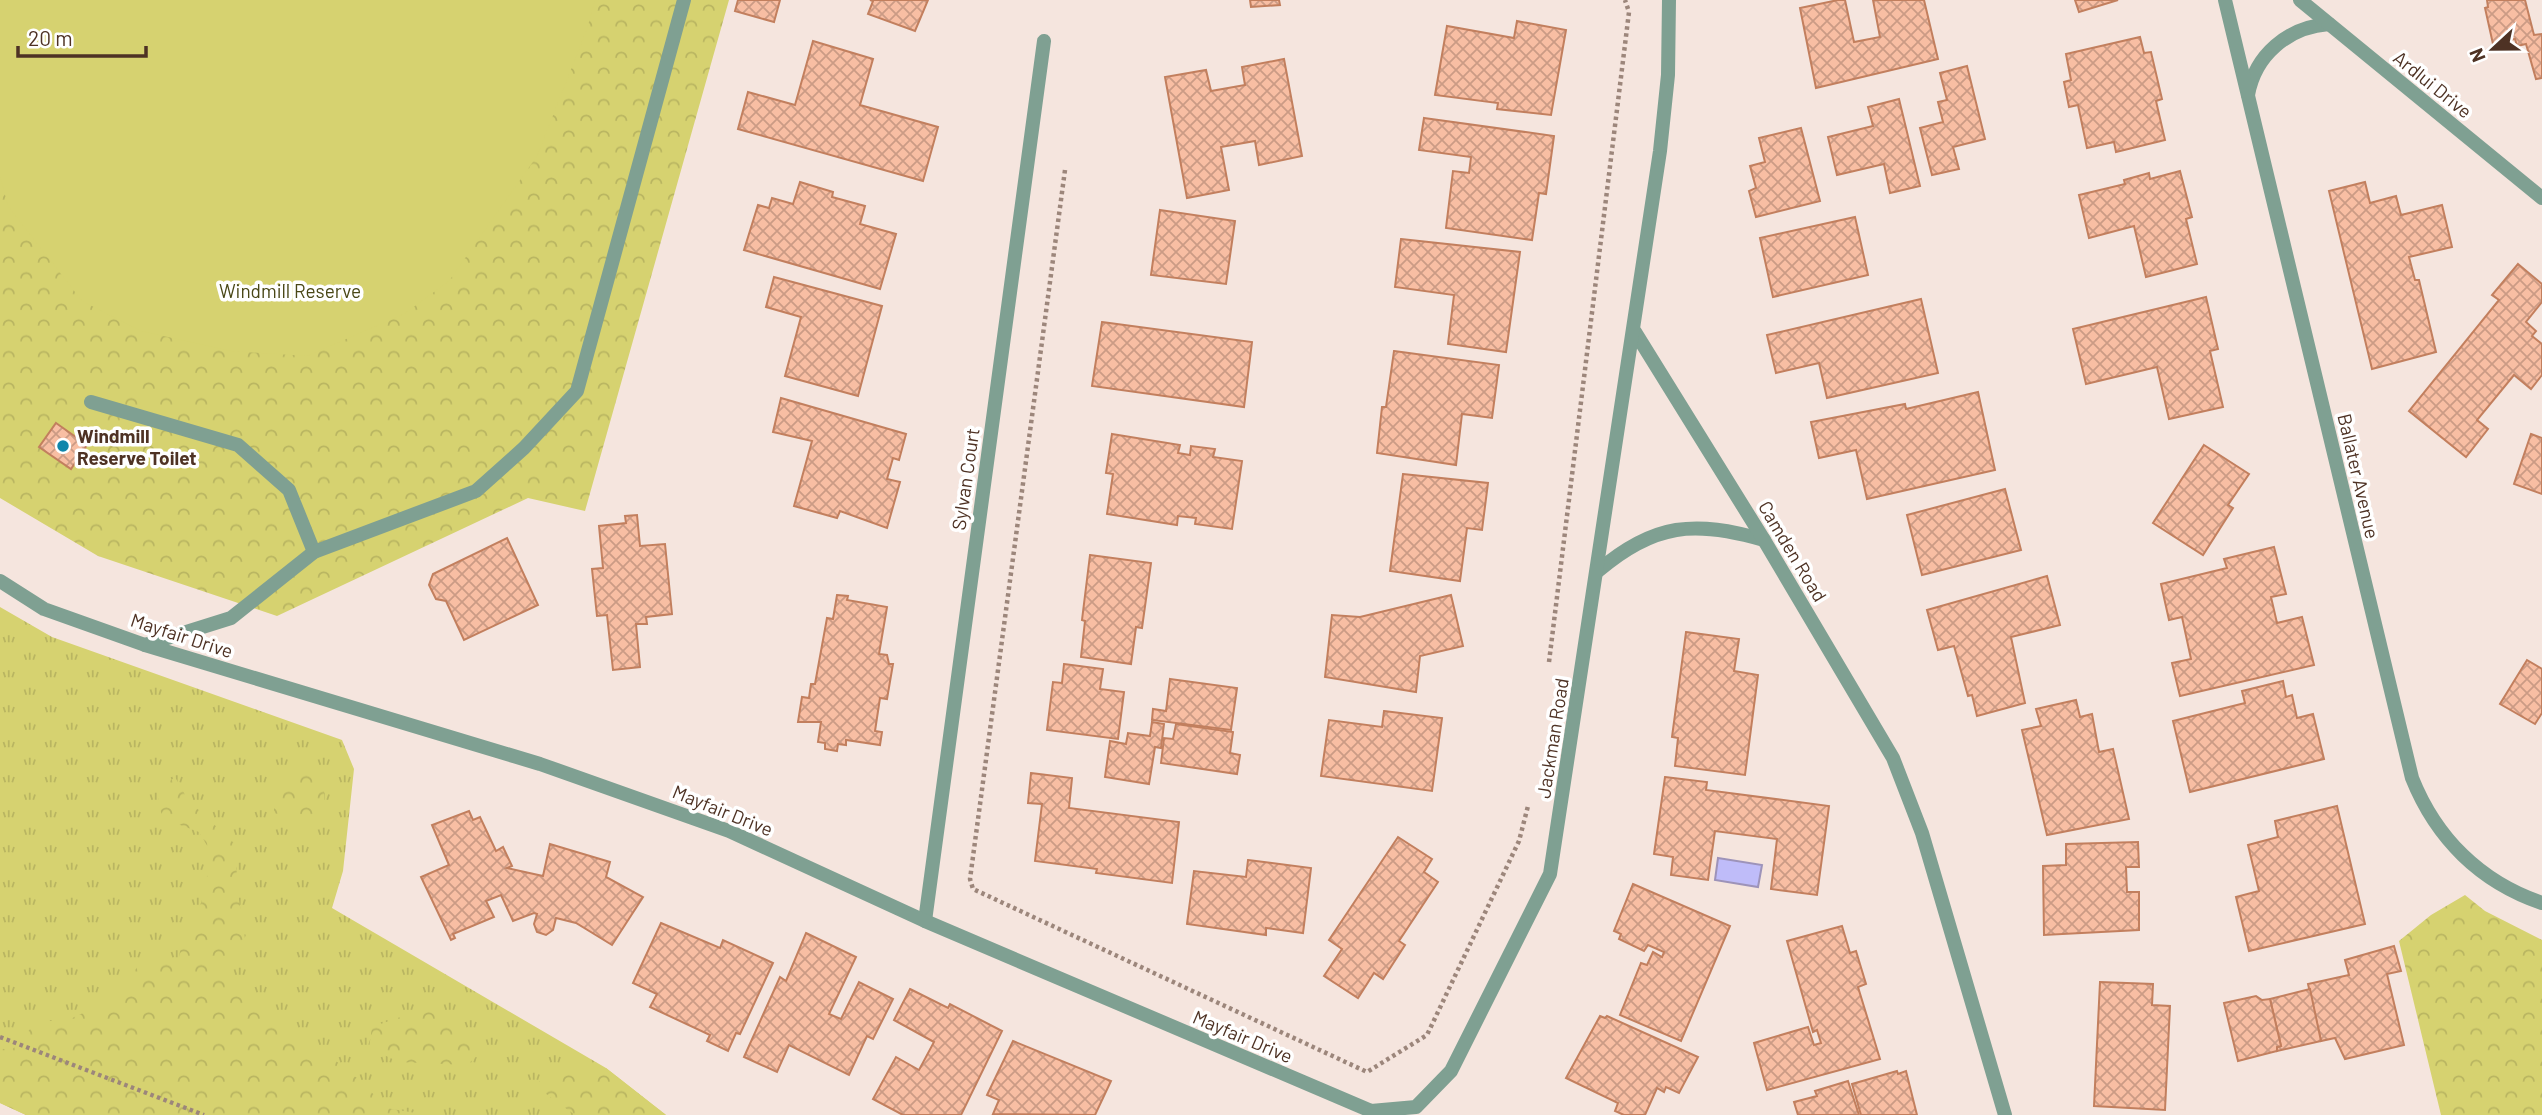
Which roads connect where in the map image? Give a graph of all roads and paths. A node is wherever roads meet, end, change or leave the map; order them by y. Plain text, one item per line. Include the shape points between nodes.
1 (684, 0) edge
2 (1625, 0) edge
3 (1669, 0) edge
4 (2225, 0) edge
5 (2300, 0) edge
6 (2329, 24) junction
7 (1044, 41) dead end
8 (2248, 95) junction
9 (1065, 170) dead end
10 (2542, 198) edge
11 (1634, 332) junction
12 (91, 402) dead end
13 (1764, 540) junction
14 (314, 552) junction
15 (1598, 570) junction
16 (0, 581) edge
17 (145, 645) junction
18 (1549, 668) dead end
19 (1529, 801) dead end
20 (2542, 903) edge
21 (925, 922) junction
22 (0, 1037) edge
23 (1415, 1111) edge
24 (204, 1115) edge
25 (2005, 1115) edge

1 - 14 street via 577,391 476,491
2 - 18 path via 1629,12
3 - 11 street via 1668,75
4 - 8 street, Ballater Avenue
5 - 6 street, Ardlui Drive
6 - 8 street via 2301,30 2274,47 2255,70
6 - 10 street, Ardlui Drive
7 - 21 street, Sylvan Court
8 - 20 street, Ballater Avenue via 2412,778 2435,824 2465,859 2502,885
9 - 19 path via 970,879 973,889 1367,1072 1427,1035 1519,841
11 - 13 street, Camden Road
11 - 15 street, Jackman Road
12 - 14 street via 238,445 289,490
13 - 15 street via 1713,527 1672,529 1641,540
13 - 25 street, Camden Road via 1903,781
14 - 17 street via 231,618
15 - 23 street, Jackman Road via 1550,874 1451,1071
16 - 17 street, Mayfair Drive via 44,609
17 - 21 street, Mayfair Drive via 640,797 729,831
21 - 23 street, Mayfair Drive via 1371,1111
22 - 24 path

